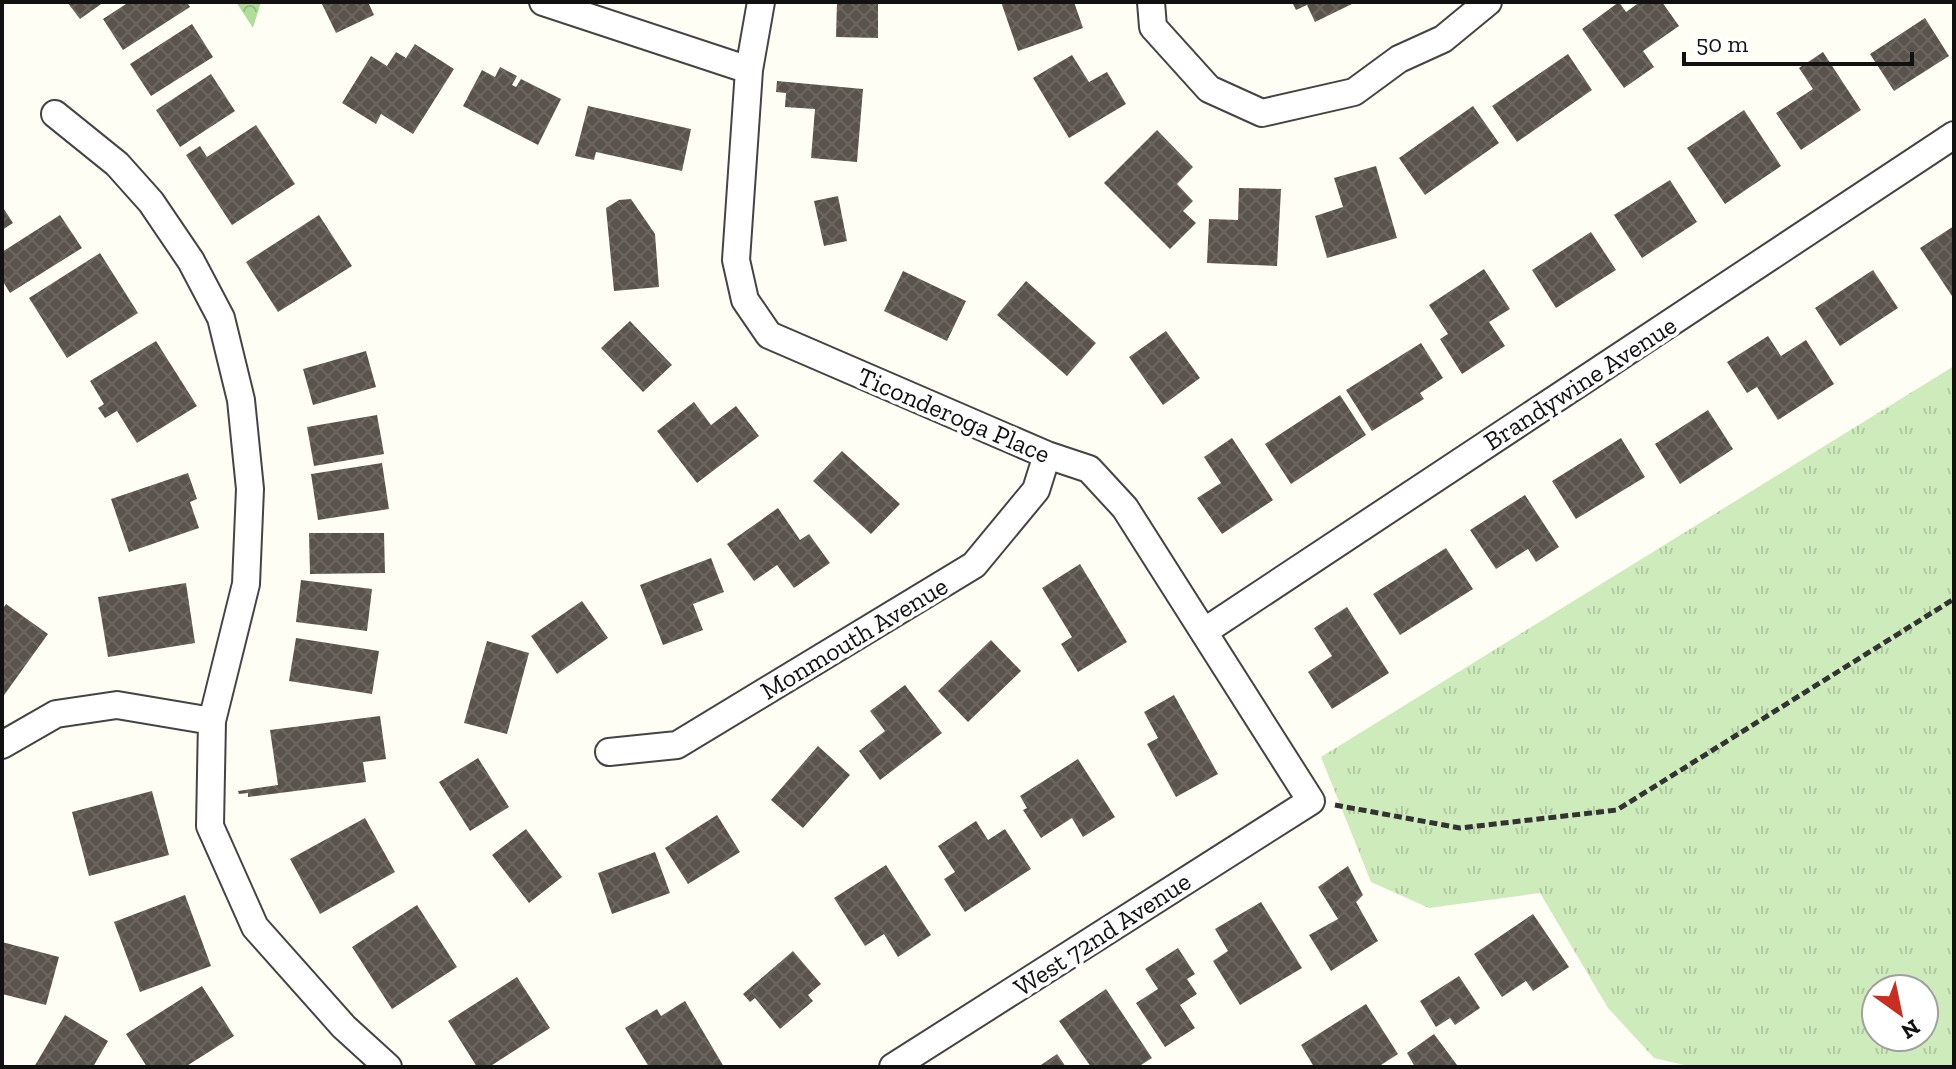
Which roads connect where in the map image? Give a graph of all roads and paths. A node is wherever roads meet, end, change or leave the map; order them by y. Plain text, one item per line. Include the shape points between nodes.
1 (543, 2) edge
2 (761, 2) edge
3 (1151, 2) edge
4 (1488, 2) edge
5 (749, 70) junction
6 (55, 114) dead end
7 (1954, 135) edge
8 (1047, 455) junction
9 (1954, 599) edge
10 (1205, 631) junction
11 (212, 721) junction
12 (2, 745) edge
13 (609, 752) dead end
14 (1311, 801) junction
15 (898, 1066) edge
16 (388, 1067) edge

1 - 5 street
2 - 5 street, Ticonderoga Place
3 - 4 street via 1153,27 1209,89 1262,113 1354,92 1399,59 1443,39
5 - 8 street, Ticonderoga Place via 736,260 745,300 769,335
6 - 11 street via 117,164 151,202 221,318 241,400 250,489 246,584
7 - 10 street, Brandywine Avenue
8 - 10 street, Ticonderoga Place via 1089,469 1125,508
8 - 13 street, Monmouth Avenue via 1036,490 974,565 677,745
9 - 14 path via 1617,810 1460,828
10 - 14 street, Ticonderoga Place
11 - 12 street via 117,705 56,714
11 - 16 street via 210,826 255,927 344,1027
14 - 15 street, West 72nd Avenue

